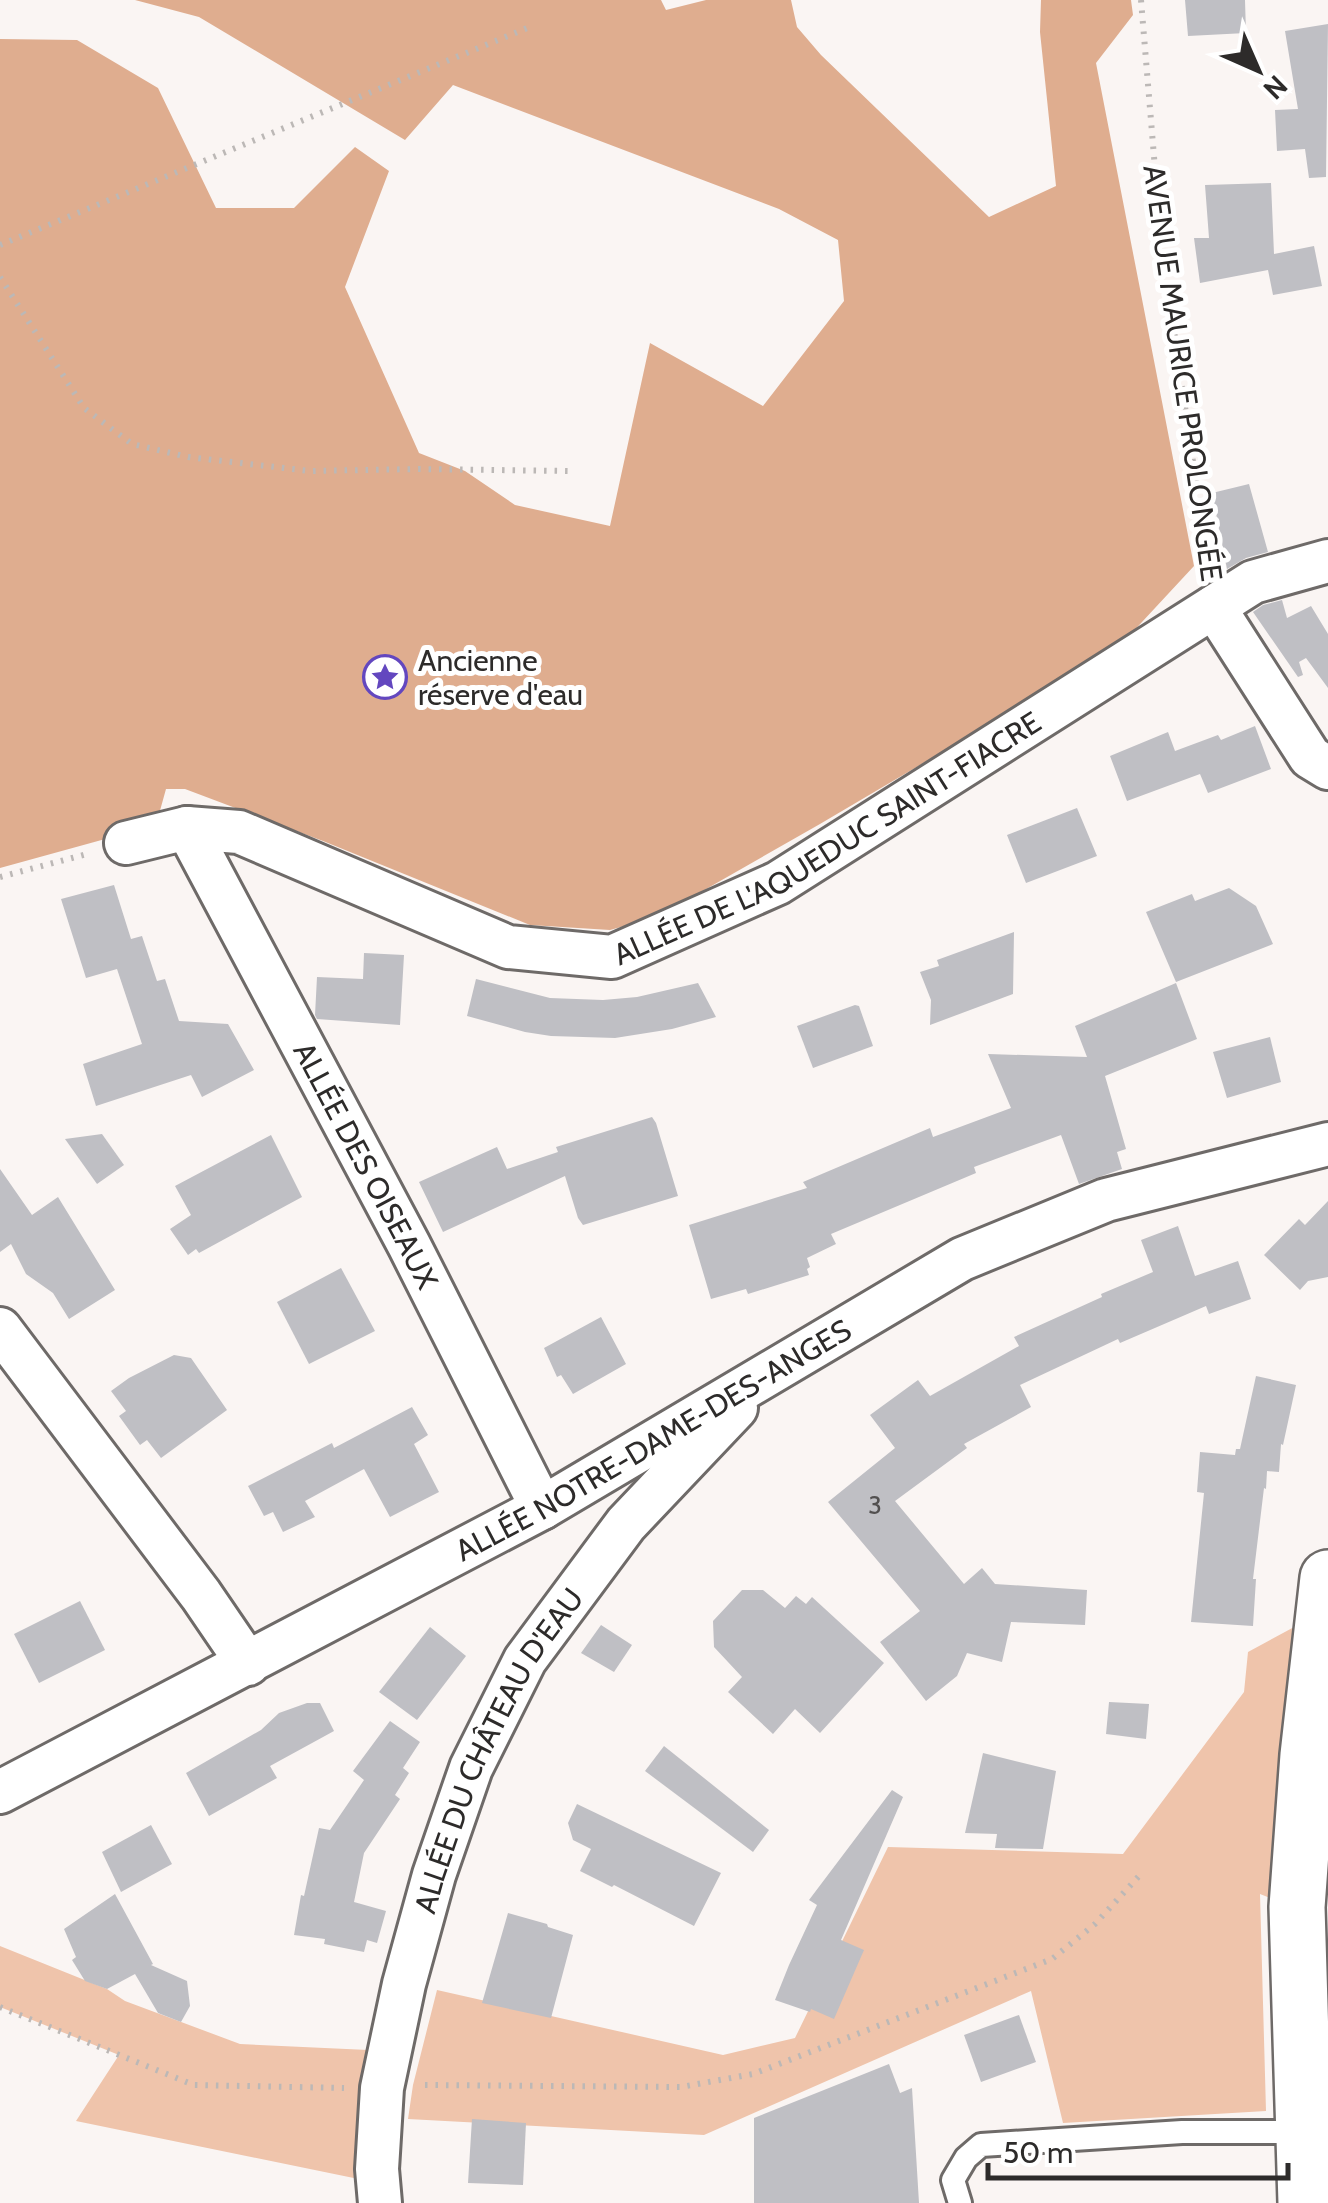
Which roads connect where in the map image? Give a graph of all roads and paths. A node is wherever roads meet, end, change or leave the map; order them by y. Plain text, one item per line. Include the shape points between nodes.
1 (1141, 0) edge
2 (526, 28) dead end
3 (0, 245) edge
4 (0, 277) edge
5 (569, 471) dead end
6 (1328, 561) edge
7 (1214, 607) junction
8 (1328, 768) edge
9 (187, 828) junction
10 (126, 844) joint
11 (0, 877) edge
12 (1328, 1144) edge
13 (0, 1329) edge
14 (770, 1371) junction
15 (542, 1508) junction
16 (1328, 1578) edge
17 (248, 1664) junction
18 (0, 1792) edge
19 (1139, 1876) dead end
20 (0, 2007) edge
21 (398, 2086) junction
22 (1303, 2132) junction
23 (380, 2203) edge
24 (960, 2203) edge
25 (1306, 2203) edge

1 - 7 path, AVENUE MAURICE PROLONGÉE via 1161,241
2 - 3 path
4 - 5 path via 84,408 132,444 310,471
6 - 7 street, ALLÉE DE L'AQUEDUC SAINT-FIACRE via 1252,582
7 - 8 street, AVENUE MAURICE PROLONGÉE via 1310,756
7 - 9 street, ALLÉE DE L'AQUEDUC SAINT-FIACRE via 778,883 612,957 508,948 239,832
9 - 10 street, ALLÉE DE L'AQUEDUC SAINT-FIACRE
9 - 15 street, ALLÉE DES OISEAUX
10 - 11 path
12 - 14 street, ALLÉE NOTRE-DAME-DES-ANGES via 1106,1200 962,1259
13 - 17 street
14 - 15 street, ALLÉE NOTRE-DAME-DES-ANGES
14 - 21 street, ALLÉE DU CHÂTEAU D'EAU via 626,1524 525,1660 472,1768 434,1875 404,1984
15 - 17 street, ALLÉE NOTRE-DAME-DES-ANGES
16 - 22 street via 1299,1871
17 - 18 street, ALLÉE NOTRE-DAME-DES-ANGES
19 - 21 path via 1052,1959 754,2074 681,2087
20 - 21 path via 194,2085
21 - 23 street, ALLÉE DU CHÂTEAU D'EAU via 377,2169
22 - 24 lane via 1182,2132 982,2146 953,2180
22 - 25 street

